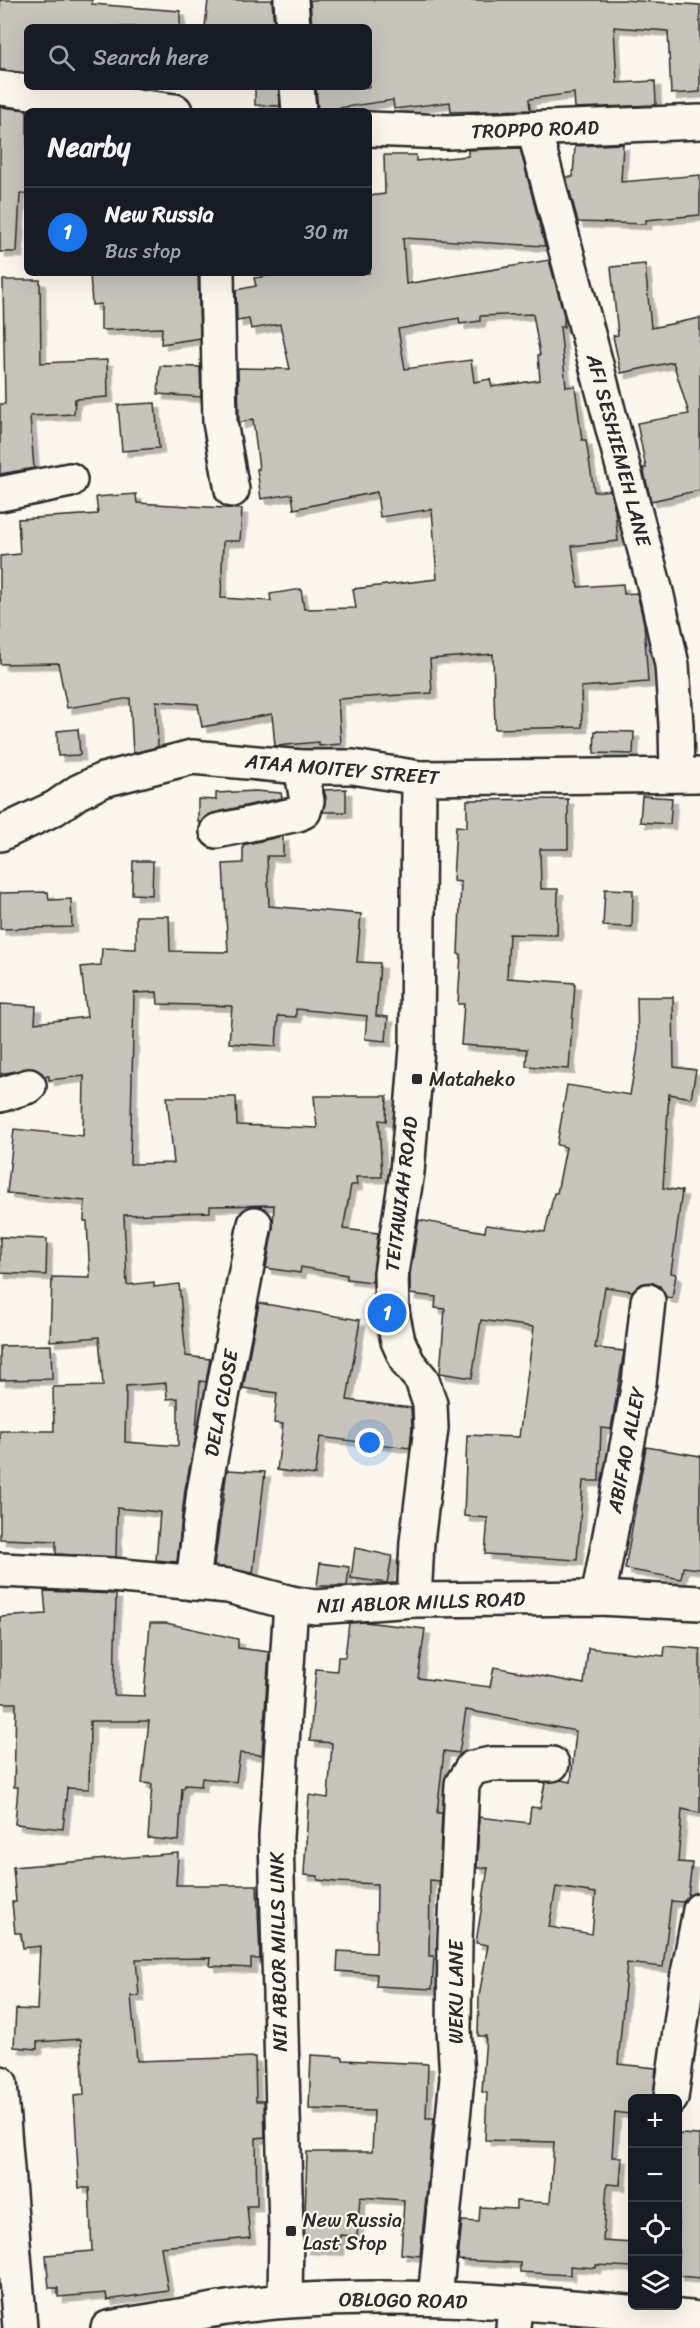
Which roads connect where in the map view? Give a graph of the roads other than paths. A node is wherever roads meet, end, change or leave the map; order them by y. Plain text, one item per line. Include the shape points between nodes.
1 (291, 0) edge
2 (293, 24) edge
3 (0, 88) edge
4 (297, 90) edge
5 (152, 108) edge
6 (299, 108) edge
7 (700, 122) edge
8 (372, 129) edge
9 (534, 129) junction
10 (217, 276) edge
11 (70, 480) dead end
12 (232, 489) dead end
13 (0, 494) edge
14 (301, 766) junction
15 (688, 774) edge
16 (419, 778) junction
17 (217, 831) dead end
18 (0, 834) edge
19 (255, 1224) dead end
20 (648, 1300) dead end
21 (0, 1570) edge
22 (193, 1583) junction
23 (598, 1598) junction
24 (414, 1600) junction
25 (291, 1603) junction
26 (700, 1603) edge
27 (552, 1764) dead end
28 (700, 1910) edge
29 (0, 2083) edge
30 (672, 2094) edge
31 (435, 2298) junction
32 (285, 2301) junction
33 (652, 2310) edge
34 (514, 2316) edge
35 (700, 2319) edge
36 (20, 2328) edge
37 (108, 2328) edge

1 - 2 street
3 - 5 street
4 - 6 street
7 - 9 street, TROPPO ROAD
8 - 9 street, TROPPO ROAD
9 - 15 street, AFI SESHIEMEH LANE via 657,596 672,665 676,725
10 - 12 street via 220,422
11 - 13 street
14 - 16 street, ATAA MOITEY STREET via 353,767
14 - 17 street via 304,811
14 - 18 street, ATAA MOITEY STREET via 192,757 103,780
15 - 16 street, ATAA MOITEY STREET
16 - 24 street, TEITAWIAH ROAD via 417,1048 407,1172 391,1273 398,1341 408,1363 422,1380 430,1404
19 - 22 street, DELA CLOSE via 204,1491
20 - 23 street, ABIFAO ALLEY via 639,1383
21 - 22 street, NII ABLOR MILLS ROAD
22 - 25 street, NII ABLOR MILLS ROAD via 228,1586
23 - 24 street, NII ABLOR MILLS ROAD
23 - 26 street, NII ABLOR MILLS ROAD
24 - 25 street, NII ABLOR MILLS ROAD via 315,1607
25 - 32 street, NII ABLOR MILLS LINK via 276,1837
27 - 31 street, WEKU LANE via 490,1764 472,1768 462,1784 455,1940 456,2078
28 - 30 street
29 - 36 street
31 - 32 street, OBLOGO ROAD
31 - 34 street, OBLOGO ROAD
32 - 37 street, OBLOGO ROAD
33 - 34 street, OBLOGO ROAD
33 - 35 street, OBLOGO ROAD

